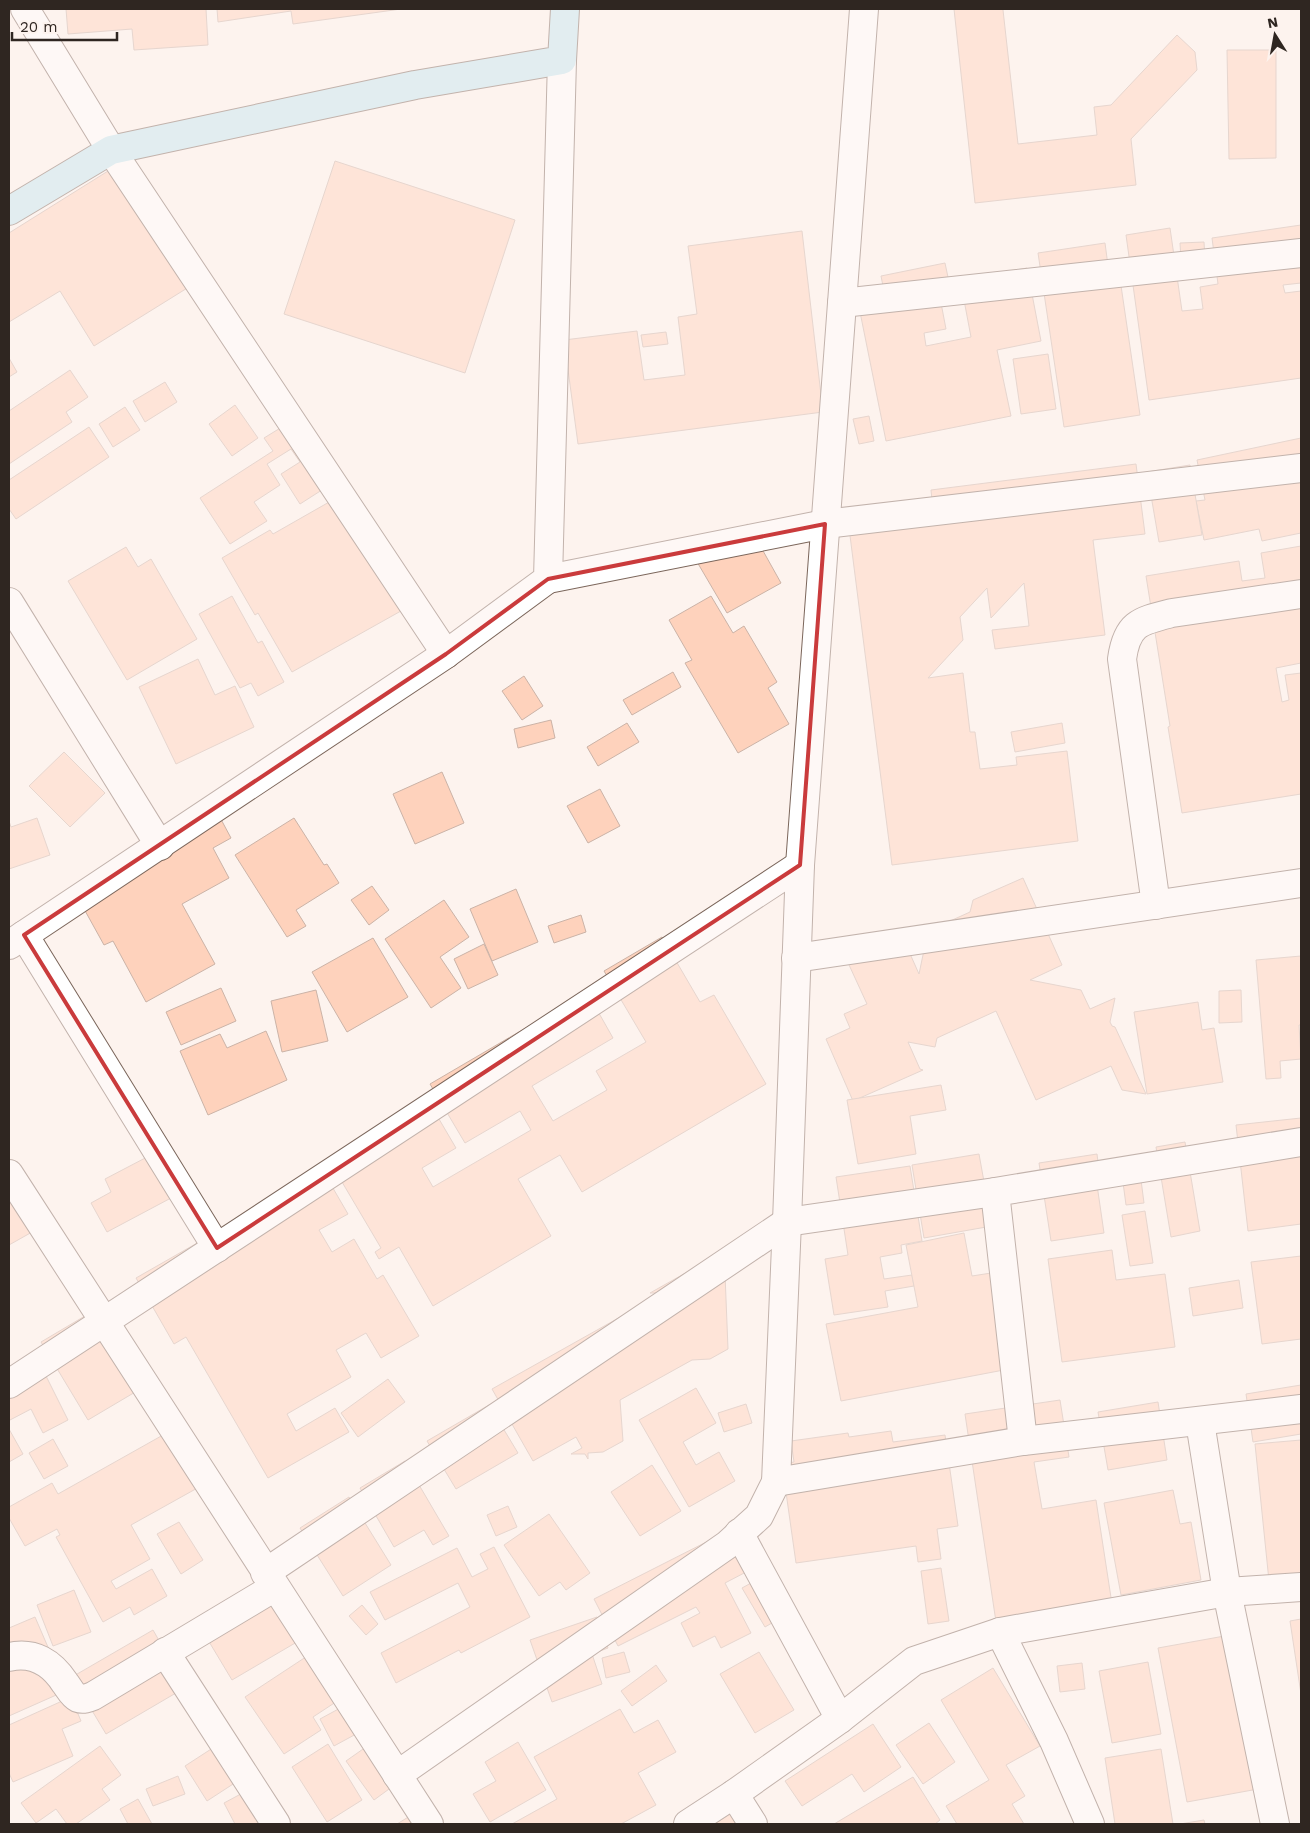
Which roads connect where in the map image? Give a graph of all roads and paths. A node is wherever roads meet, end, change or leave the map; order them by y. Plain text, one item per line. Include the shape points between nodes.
1 (26, 9) edge
2 (565, 9) edge
3 (864, 9) edge
4 (562, 60) junction
5 (111, 150) junction
6 (9, 211) edge
7 (1301, 253) edge
8 (842, 303) junction
9 (1301, 468) edge
10 (825, 524) junction
11 (548, 579) junction
12 (1301, 594) edge
13 (9, 602) edge
14 (446, 654) junction
15 (160, 846) junction
16 (800, 865) junction
17 (1301, 883) edge
18 (1156, 904) junction
19 (16, 940) edge
20 (796, 958) junction
21 (1301, 1142) edge
22 (9, 1174) edge
23 (995, 1192) junction
24 (787, 1222) junction
25 (217, 1248) junction
26 (104, 1322) junction
27 (9, 1384) edge
28 (1301, 1409) edge
29 (1200, 1422) junction
30 (1024, 1441) junction
31 (776, 1482) junction
32 (739, 1533) junction
33 (270, 1580) junction
34 (1301, 1586) edge
35 (1227, 1592) junction
36 (1000, 1632) junction
37 (165, 1652) junction
38 (9, 1657) edge
39 (840, 1719) junction
40 (397, 1775) junction
41 (734, 1794) junction
42 (276, 1824) edge
43 (429, 1824) edge
44 (688, 1824) edge
45 (753, 1824) edge
46 (1090, 1824) edge
47 (1275, 1824) edge

1 - 5 street
2 - 4 main road
3 - 8 street
4 - 5 main road via 415,85
4 - 11 street
5 - 6 main road
5 - 14 street
7 - 8 street
8 - 10 street
9 - 10 street
10 - 11 street
10 - 16 street
11 - 14 street
12 - 18 street via 1172,613 1137,625 1129,632 1122,659
13 - 15 street
14 - 15 street
15 - 19 street
16 - 20 street
16 - 25 street
17 - 18 street
18 - 20 street
19 - 25 street
20 - 24 street
21 - 23 street
22 - 26 street
23 - 24 street
23 - 30 street
24 - 31 street
24 - 33 street
25 - 26 street
26 - 27 street
26 - 33 street
28 - 29 street
29 - 30 street
29 - 35 street
30 - 31 street
31 - 32 street via 759,1516
32 - 39 street
32 - 40 street
33 - 37 street
33 - 40 street
34 - 35 street
35 - 36 street
35 - 47 street
36 - 39 street via 914,1660
36 - 46 street via 1054,1741
37 - 38 street via 84,1699 77,1698 58,1673 40,1658
37 - 42 street
39 - 41 street
40 - 43 street
41 - 44 street
41 - 45 street

